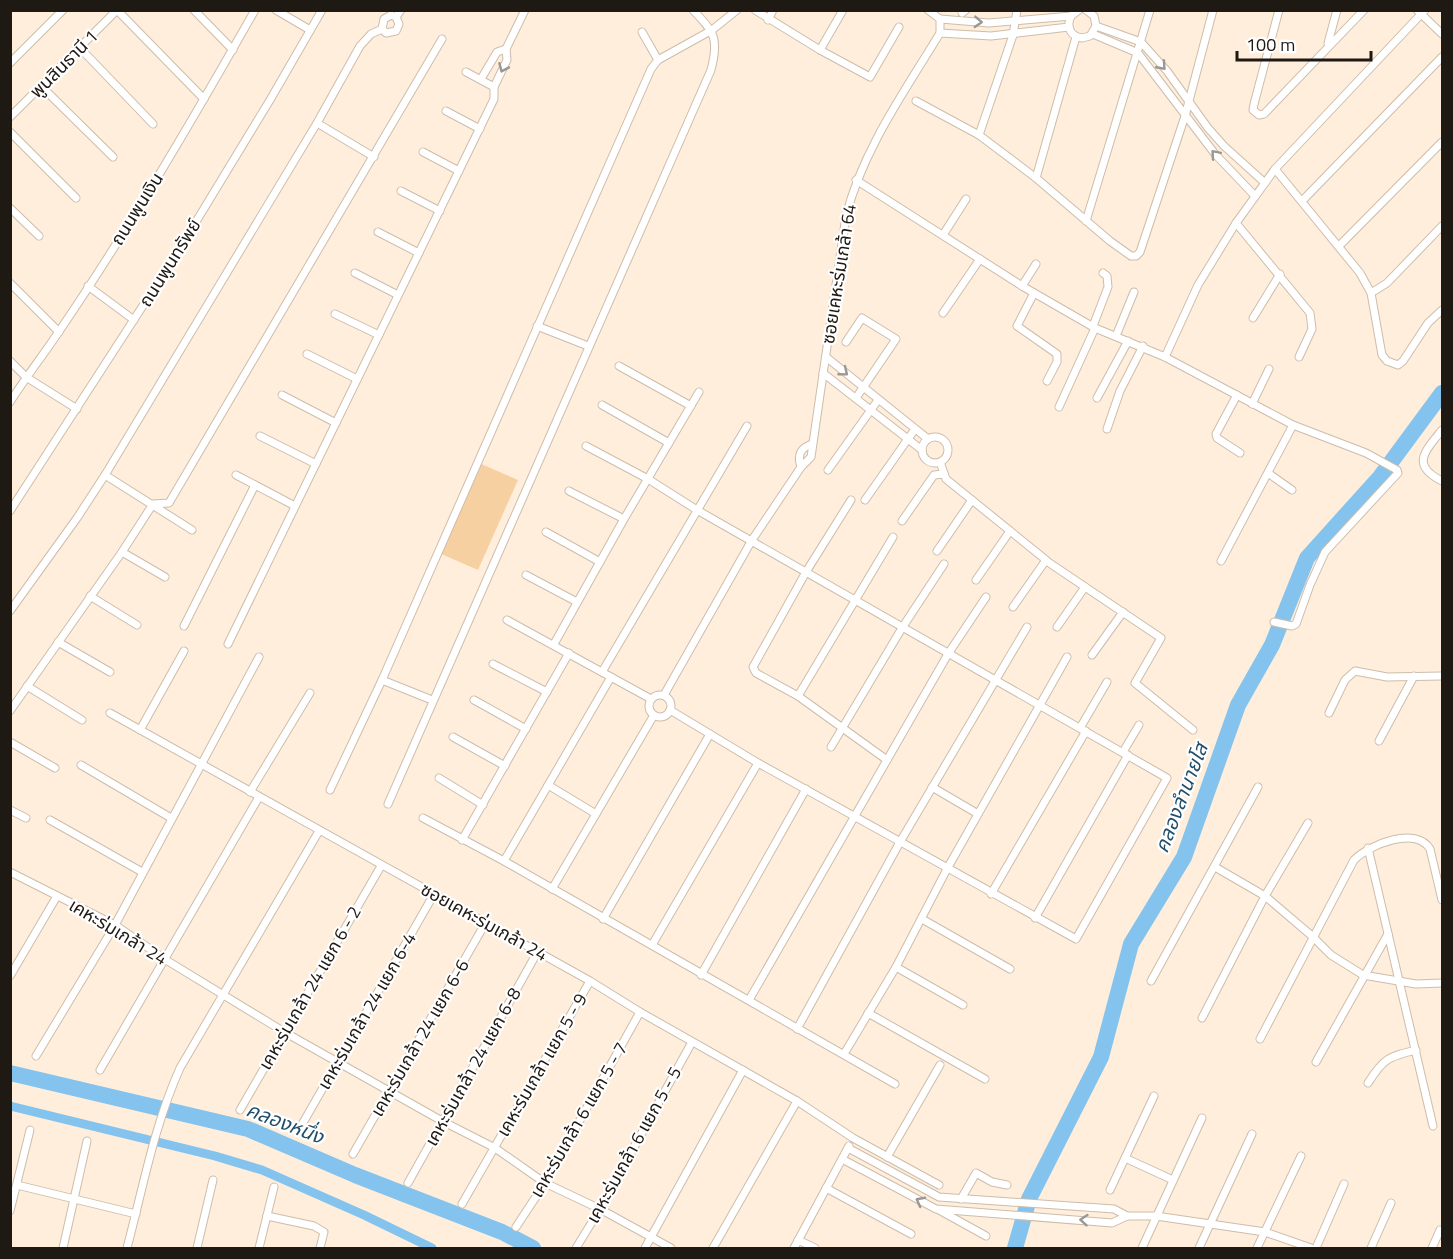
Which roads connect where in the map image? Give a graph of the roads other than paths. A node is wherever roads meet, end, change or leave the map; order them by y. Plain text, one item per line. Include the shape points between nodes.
1 (63, 10) edge
2 (117, 10) edge
3 (194, 10) edge
4 (255, 10) edge
5 (276, 10) edge
6 (322, 10) edge
7 (401, 10) edge
8 (525, 10) edge
9 (693, 10) edge
10 (737, 10) edge
11 (755, 10) edge
12 (773, 10) edge
13 (843, 10) edge
14 (928, 10) edge
15 (1017, 10) edge
16 (1079, 10) edge
17 (1086, 10) edge
18 (1150, 10) edge
19 (1214, 10) edge
20 (1279, 10) edge
21 (1337, 10) edge
22 (1364, 10) edge
23 (1421, 12) edge
24 (1071, 16) junction
25 (396, 17) junction
26 (940, 19) junction
27 (768, 20) junction
28 (1015, 21) junction
29 (1096, 26) junction
30 (898, 27) dead end
31 (1069, 27) junction
32 (382, 29) junction
33 (310, 30) junction
34 (712, 30) junction
35 (642, 32) dead end
36 (940, 33) junction
37 (1443, 33) edge
38 (1093, 34) junction
39 (1013, 35) junction
40 (1076, 37) junction
41 (442, 39) dead end
42 (1141, 42) junction
43 (1328, 46) junction
44 (80, 48) junction
45 (506, 49) junction
46 (233, 50) junction
47 (820, 50) junction
48 (1138, 53) junction
49 (1443, 57) edge
50 (658, 60) junction
51 (10, 63) edge
52 (466, 72) dead end
53 (481, 79) junction
54 (41, 86) junction
55 (494, 87) junction
56 (204, 99) junction
57 (1189, 100) junction
58 (916, 102) dead end
59 (446, 111) dead end
60 (1185, 116) junction
61 (10, 117) edge
62 (317, 123) junction
63 (153, 124) dead end
64 (480, 129) junction
65 (10, 132) edge
66 (979, 135) junction
67 (1443, 142) edge
68 (423, 152) dead end
69 (113, 157) dead end
70 (374, 157) junction
71 (1275, 169) junction
72 (459, 171) junction
73 (1036, 178) junction
74 (856, 180) junction
75 (1265, 183) junction
76 (401, 191) dead end
77 (1255, 196) junction
78 (76, 198) dead end
79 (966, 199) dead end
80 (1302, 201) junction
81 (10, 208) edge
82 (440, 211) junction
83 (1086, 220) junction
84 (1236, 223) junction
85 (1443, 226) edge
86 (378, 232) dead end
87 (943, 235) junction
88 (39, 236) dead end
89 (1339, 246) junction
90 (419, 253) junction
91 (980, 259) junction
92 (1036, 264) dead end
93 (356, 273) dead end
94 (1103, 273) dead end
95 (1280, 274) junction
96 (10, 283) edge
97 (88, 286) junction
98 (1022, 286) junction
99 (1134, 292) dead end
100 (1034, 293) junction
101 (1371, 293) junction
102 (398, 295) junction
103 (1443, 310) edge
104 (943, 313) dead end
105 (335, 314) dead end
106 (1253, 318) dead end
107 (134, 320) junction
108 (537, 326) junction
109 (1094, 327) junction
110 (59, 332) junction
111 (379, 335) junction
112 (1116, 336) junction
113 (1128, 340) junction
114 (846, 342) dead end
115 (588, 346) junction
116 (1143, 346) junction
117 (307, 354) dead end
118 (826, 357) junction
119 (1165, 357) junction
120 (1299, 357) dead end
121 (10, 361) edge
122 (619, 366) dead end
123 (1269, 369) dead end
124 (824, 374) junction
125 (26, 377) junction
126 (357, 379) junction
127 (1047, 381) dead end
128 (863, 387) junction
129 (699, 392) dead end
130 (282, 395) dead end
131 (1237, 395) junction
132 (856, 398) junction
133 (1097, 398) dead end
134 (878, 400) junction
135 (10, 402) edge
136 (1252, 404) junction
137 (602, 405) dead end
138 (691, 406) junction
139 (1059, 407) dead end
140 (77, 409) junction
141 (871, 410) junction
142 (336, 423) junction
143 (1293, 425) junction
144 (747, 426) dead end
145 (915, 429) junction
146 (1107, 429) dead end
147 (1443, 430) edge
148 (260, 436) dead end
149 (908, 439) junction
150 (928, 439) junction
151 (669, 443) junction
152 (812, 444) junction
153 (586, 446) dead end
154 (922, 450) junction
155 (1240, 453) dead end
156 (940, 462) junction
157 (316, 464) junction
158 (801, 467) junction
159 (828, 470) dead end
160 (1268, 473) junction
161 (945, 474) junction
162 (105, 475) junction
163 (236, 475) dead end
164 (648, 479) junction
165 (1443, 481) edge
166 (255, 485) junction
167 (1292, 490) dead end
168 (569, 491) dead end
169 (850, 500) dead end
170 (866, 500) dead end
171 (972, 500) junction
172 (153, 504) junction
173 (296, 506) junction
174 (697, 510) junction
175 (10, 511) edge
176 (624, 519) junction
177 (902, 521) dead end
178 (192, 530) dead end
179 (1010, 531) junction
180 (546, 532) dead end
181 (893, 537) dead end
182 (752, 540) junction
183 (937, 551) dead end
184 (122, 552) junction
185 (1045, 560) junction
186 (1221, 561) dead end
187 (600, 562) junction
188 (944, 564) dead end
189 (806, 572) junction
190 (526, 575) dead end
191 (165, 577) dead end
192 (976, 580) dead end
193 (1085, 587) junction
194 (90, 596) junction
195 (986, 597) dead end
196 (854, 600) junction
197 (577, 602) junction
198 (1013, 607) dead end
199 (10, 611) edge
200 (1123, 612) junction
201 (507, 620) dead end
202 (1275, 622) dead end
203 (138, 625) dead end
204 (184, 626) dead end
205 (902, 627) junction
206 (1028, 627) dead end
207 (1057, 627) dead end
208 (58, 642) junction
209 (228, 644) dead end
210 (554, 644) junction
211 (184, 651) dead end
212 (569, 653) junction
213 (948, 654) junction
214 (1092, 655) dead end
215 (259, 657) dead end
216 (1067, 657) dead end
217 (492, 664) dead end
218 (110, 672) dead end
219 (602, 672) junction
220 (1414, 676) junction
221 (1439, 676) edge
222 (611, 677) junction
223 (382, 681) junction
224 (995, 681) junction
225 (1107, 682) dead end
226 (1443, 684) edge
227 (27, 686) junction
228 (547, 692) junction
229 (310, 693) dead end
230 (664, 695) junction
231 (798, 696) junction
232 (651, 699) junction
233 (432, 700) junction
234 (474, 700) dead end
235 (1040, 705) junction
236 (10, 711) edge
237 (670, 711) junction
238 (110, 713) dead end
239 (1329, 713) dead end
240 (654, 715) junction
241 (82, 720) dead end
242 (1139, 725) dead end
243 (842, 728) junction
244 (526, 729) junction
245 (1083, 729) junction
246 (140, 730) junction
247 (1193, 730) dead end
248 (710, 734) junction
249 (453, 737) dead end
250 (1379, 741) dead end
251 (10, 742) edge
252 (831, 747) dead end
253 (1126, 754) junction
254 (887, 760) junction
255 (201, 763) junction
256 (758, 763) junction
257 (81, 765) dead end
258 (505, 766) junction
259 (55, 768) dead end
260 (439, 778) dead end
261 (548, 785) junction
262 (1258, 787) dead end
263 (932, 788) junction
264 (806, 789) junction
265 (330, 790) dead end
266 (250, 792) junction
267 (259, 797) junction
268 (388, 804) dead end
269 (483, 805) junction
270 (10, 810) edge
271 (596, 814) junction
272 (978, 814) junction
273 (854, 816) junction
274 (26, 818) dead end
275 (171, 818) junction
276 (423, 819) dead end
277 (50, 820) dead end
278 (1308, 822) dead end
279 (319, 831) junction
280 (462, 840) junction
281 (900, 842) junction
282 (1368, 848) junction
283 (504, 861) junction
284 (381, 866) junction
285 (1215, 867) junction
286 (947, 869) junction
287 (10, 872) edge
288 (142, 872) junction
289 (552, 889) junction
290 (434, 894) junction
291 (991, 894) junction
292 (57, 896) junction
293 (1265, 896) junction
294 (1443, 900) edge
295 (1035, 918) junction
296 (603, 919) junction
297 (922, 919) junction
298 (486, 922) junction
299 (115, 926) junction
300 (1388, 934) junction
301 (1312, 936) junction
302 (652, 945) junction
303 (538, 951) junction
304 (166, 960) junction
305 (896, 967) junction
306 (1010, 969) dead end
307 (700, 975) junction
308 (1363, 975) junction
309 (10, 976) edge
310 (590, 981) junction
311 (1151, 981) dead end
312 (1399, 982) junction
313 (1443, 983) edge
314 (224, 994) junction
315 (749, 1000) junction
316 (963, 1005) dead end
317 (640, 1012) junction
318 (868, 1013) junction
319 (1202, 1018) dead end
320 (797, 1029) junction
321 (286, 1033) junction
322 (1260, 1039) dead end
323 (692, 1041) junction
324 (1416, 1050) junction
325 (844, 1054) junction
326 (36, 1056) dead end
327 (338, 1062) junction
328 (1316, 1062) dead end
329 (939, 1065) dead end
330 (100, 1070) dead end
331 (743, 1070) junction
332 (985, 1079) dead end
333 (1368, 1083) dead end
334 (895, 1084) dead end
335 (390, 1091) junction
336 (1154, 1096) dead end
337 (797, 1101) junction
338 (240, 1110) dead end
339 (1202, 1118) dead end
340 (442, 1121) junction
341 (1433, 1125) dead end
342 (300, 1128) dead end
343 (30, 1130) dead end
344 (1252, 1134) dead end
345 (853, 1138) junction
346 (87, 1141) dead end
347 (495, 1148) junction
348 (848, 1148) junction
349 (353, 1154) dead end
350 (1301, 1156) dead end
351 (887, 1157) junction
352 (1125, 1158) junction
353 (842, 1159) junction
354 (213, 1180) dead end
355 (1173, 1180) junction
356 (408, 1183) dead end
357 (545, 1183) junction
358 (1344, 1184) dead end
359 (16, 1185) junction
360 (939, 1185) dead end
361 (1007, 1185) dead end
362 (274, 1187) dead end
363 (826, 1188) junction
364 (1110, 1190) dead end
365 (950, 1198) junction
366 (961, 1199) junction
367 (74, 1200) junction
368 (1391, 1203) dead end
369 (462, 1204) dead end
370 (600, 1209) junction
371 (936, 1209) junction
372 (950, 1210) junction
373 (10, 1211) edge
374 (136, 1214) junction
375 (267, 1216) junction
376 (1127, 1216) junction
377 (1156, 1216) junction
378 (1210, 1223) junction
379 (516, 1227) dead end
380 (1440, 1230) dead end
381 (1265, 1232) junction
382 (911, 1234) dead end
383 (986, 1236) dead end
384 (651, 1237) junction
385 (798, 1240) junction
386 (63, 1248) edge
387 (127, 1248) edge
388 (197, 1248) edge
389 (259, 1248) edge
390 (320, 1248) edge
391 (576, 1248) edge
392 (645, 1248) edge
393 (671, 1248) edge
394 (713, 1248) edge
395 (794, 1248) edge
396 (815, 1248) edge
397 (1142, 1248) edge
398 (1199, 1248) edge
399 (1257, 1248) edge
400 (1311, 1248) edge
401 (1316, 1248) edge
402 (1371, 1248) edge
403 (1432, 1248) edge

1 - 51 street
2 - 44 street, พูนสินธานี 1
2 - 56 street
3 - 46 street
4 - 46 street, ถนนพูนเงิน
5 - 33 street
6 - 33 street, ถนนพูนทรัพย์
7 - 25 street
8 - 45 street
9 - 34 street
10 - 34 street
11 - 27 street
12 - 27 street
13 - 47 street
14 - 26 street
15 - 28 street
16 - 24 street
17 - 29 street via 1094,16
18 - 42 street
19 - 57 street
20 - 43 street via 1254,104 1255,114 1264,114
21 - 43 street
22 - 43 street
23 - 37 street
23 - 71 street
24 - 28 street
24 - 31 street
25 - 32 street via 384,19
25 - 32 street via 396,32 386,33
26 -> 28 street
26 - 36 street
27 - 47 street
28 - 39 street
29 - 38 street
29 - 42 street
30 - 47 street via 870,77
31 - 39 street
31 - 40 street
32 - 62 street via 360,46
33 - 107 street, ถนนพูนทรัพย์
34 - 50 street
34 - 115 street via 717,48 711,70
35 - 50 street
36 - 39 street
36 - 74 street, ซอยเคหะร่มเกล้า 64
38 - 40 street
38 - 48 street
39 - 66 street
40 - 73 street
41 - 70 street
42 - 48 street
42 -> 57 street
44 - 54 street, พูนสินธานี 1
44 - 63 street
45 - 53 street via 496,52
45 -> 55 street via 507,60
46 - 56 street, ถนนพูนเงิน
48 - 60 street
48 - 83 street
49 - 80 street
50 - 108 street
52 - 53 street
53 - 55 street
54 - 61 street, พูนสินธานี 1
54 - 69 street
55 - 64 street via 494,99
56 - 97 street, ถนนพูนเงิน
57 - 60 street
57 - 75 street via 1224,146
58 - 66 street
59 - 64 street
77 -> 60 street
60 - 83 street via 1140,252 1131,255
62 - 70 street
62 - 162 street
64 - 72 street
65 - 78 street
66 - 73 street
67 - 89 street
68 - 72 street
70 - 172 street via 169,503
71 - 75 street
71 - 80 street
72 - 82 street
73 - 83 street
74 - 87 street
74 - 118 street, ซอยเคหะร่มเกล้า 64 via 846,216
75 - 77 street
76 - 82 street
77 - 84 street
79 - 87 street
80 - 89 street
81 - 88 street
82 - 90 street
84 - 95 street
84 - 119 street via 1198,285
85 - 101 street via 1387,283
86 - 90 street
87 - 91 street
89 - 101 street
90 - 102 street
91 - 98 street
91 - 104 street
92 - 98 street
93 - 102 street
94 - 109 street via 1108,286
95 - 106 street
95 - 120 street via 1310,313 1312,329
96 - 110 street
97 - 107 street
97 - 110 street, ถนนพูนเงิน
98 - 100 street
99 - 112 street
100 - 109 street
100 - 127 street via 1017,326 1057,354
101 - 103 street via 1382,355 1393,364 1403,361 1419,334
102 - 111 street
105 - 111 street
107 - 140 street, ถนนพูนทรัพย์
108 - 115 street
108 - 223 street
109 - 112 street
109 - 139 street
110 - 125 street, ถนนพูนเงิน
111 - 126 street
112 - 113 street
113 - 116 street
113 - 133 street
114 - 128 street via 862,318 896,339
115 - 233 street
116 - 119 street
116 - 146 street via 1120,391
117 - 126 street
118 - 124 street, ซอยเคหะร่มเกล้า 64
118 -> 128 street
119 - 131 street
121 - 125 street
122 - 138 street
123 - 136 street
124 - 132 street
124 - 152 street, ซอยเคหะร่มเกล้า 64
125 - 135 street, ถนนพูนเงิน
125 - 140 street
126 - 142 street
128 - 132 street
128 - 134 street
129 - 138 street
130 - 142 street
131 - 136 street
131 - 155 street via 1216,434
132 - 141 street
134 - 141 street
134 - 145 street
136 - 143 street
137 - 151 street
138 - 151 street
140 - 175 street, ถนนพูนทรัพย์
141 - 149 street
141 - 159 street
142 - 157 street
143 - 160 street
143 - 202 street via 1377,458 1398,473 1325,552 1296,624
144 - 174 street
145 - 149 street
145 - 150 street
147 - 165 street via 1423,457 1423,464 1425,470
148 - 157 street
149 - 154 street
149 - 170 street
150 - 154 street
150 - 156 street via 941,438 947,445 948,454
151 - 164 street
152 - 158 street, ซอยเคหะร่มเกล้า 64 via 811,457
152 - 158 street via 800,453
153 - 164 street
154 - 156 street via 927,460
156 - 161 street
157 - 173 street
158 - 182 street
160 - 167 street
160 - 186 street
161 - 171 street
161 - 177 street via 934,475
162 - 172 street
162 - 199 street
163 - 166 street
164 - 174 street
164 - 176 street
166 - 173 street
166 - 204 street
168 - 176 street
169 - 189 street
171 - 179 street
171 - 183 street
172 - 178 street
172 - 184 street
173 - 209 street
174 - 182 street
174 - 219 street
176 - 187 street
179 - 185 street
179 - 192 street
180 - 187 street
181 - 196 street
182 - 189 street
182 - 230 street
184 - 191 street
184 - 194 street
185 - 193 street
185 - 198 street
187 - 197 street
188 - 205 street
189 - 196 street
189 - 231 street via 753,668
190 - 197 street
193 - 200 street
193 - 207 street
194 - 203 street
194 - 208 street
195 - 213 street
196 - 205 street
196 - 231 street
197 - 210 street
200 - 214 street
200 - 247 street via 1161,638 1135,683
201 - 210 street
205 - 213 street
205 - 243 street
206 - 224 street
208 - 218 street
208 - 227 street
210 - 212 street
211 - 246 street
212 - 219 street
212 - 228 street
213 - 224 street
213 - 254 street
215 - 255 street
216 - 235 street
217 - 228 street
219 - 222 street
220 - 221 street
220 - 239 street via 1387,677 1355,671 1345,680
220 - 250 street
221 - 226 street
222 - 232 street
222 - 261 street
223 - 233 street
223 - 265 street
224 - 235 street
224 - 263 street
225 - 245 street
227 - 236 street
227 - 241 street
228 - 244 street
229 - 266 street
230 - 232 street
230 - 237 street via 670,701
231 - 243 street
232 - 240 street via 649,708
233 - 268 street
234 - 244 street
235 - 245 street
235 - 272 street
237 - 240 street via 663,716
237 - 248 street
238 - 246 street, ซอยเคหะร่มเกล้า 24
240 - 271 street
242 - 253 street
243 - 252 street
243 - 254 street
244 - 258 street
245 - 253 street
245 - 291 street
246 - 255 street, ซอยเคหะร่มเกล้า 24
248 - 256 street
248 - 296 street
249 - 258 street
251 - 259 street
253 - 295 street
253 - 295 street via 1166,779 1077,939
254 - 273 street
255 - 266 street, ซอยเคหะร่มเกล้า 24
255 - 275 street
256 - 264 street
256 - 302 street
257 - 275 street
258 - 269 street
260 - 269 street
261 - 271 street
261 - 283 street
262 - 285 street
263 - 272 street
263 - 281 street
264 - 273 street
264 - 307 street
266 - 267 street, ซอยเคหะร่มเกล้า 24
267 - 279 street, ซอยเคหะร่มเกล้า 24
267 - 304 street
269 - 280 street
270 - 274 street
271 - 289 street
272 - 286 street
273 - 281 street
273 - 315 street
275 - 288 street
276 - 280 street
277 - 288 street
278 - 293 street
279 - 284 street, ซอยเคหะร่มเกล้า 24
279 - 314 street
280 - 283 street
281 - 286 street
281 - 320 street
282 - 294 street via 1410,837 1426,843
282 - 300 street
282 - 301 street via 1354,860
283 - 289 street
284 - 290 street, ซอยเคหะร่มเกล้า 24
284 - 321 street, เคหะร่มเกล้า 24 แยก 6 - 2
285 - 293 street
285 - 311 street
286 - 291 street
286 - 297 street
287 - 292 street, เคหะร่มเกล้า 24
288 - 299 street
289 - 296 street
290 - 298 street, ซอยเคหะร่มเกล้า 24
290 - 327 street, เคหะร่มเกล้า 24 แยก 6-4
291 - 295 street
292 - 299 street, เคหะร่มเกล้า 24
292 - 309 street
293 - 301 street
293 - 319 street
296 - 302 street
297 - 305 street
297 - 306 street
298 - 303 street, ซอยเคหะร่มเกล้า 24
298 - 335 street, เคหะร่มเกล้า 24 แยก 6-6
299 - 304 street, เคหะร่มเกล้า 24
299 - 326 street
300 - 308 street
300 - 312 street
301 - 308 street via 1331,955
301 - 322 street
302 - 307 street
303 - 310 street, ซอยเคหะร่มเกล้า 24
303 - 340 street, เคหะร่มเกล้า 24 แยก 6-8
304 - 314 street, เคหะร่มเกล้า 24
304 - 330 street
305 - 316 street
305 - 318 street
307 - 315 street
308 - 312 street
308 - 328 street
310 - 317 street, ซอยเคหะร่มเกล้า 24
310 - 347 street, เคหะร่มเกล้า แยก 5 - 9
312 - 313 street
312 - 324 street
314 - 321 street, เคหะร่มเกล้า 24
314 - 374 street via 166,1098
315 - 320 street
317 - 323 street, ซอยเคหะร่มเกล้า 24
317 - 357 street, เคหะร่มเกล้า 6 แยก 5 - 7
318 - 325 street
318 - 332 street
320 - 325 street
321 - 327 street, เคหะร่มเกล้า 24
321 - 338 street, เคหะร่มเกล้า 24 แยก 6 - 2
323 - 331 street, ซอยเคหะร่มเกล้า 24
323 - 370 street, เคหะร่มเกล้า 6 แยก 5 - 5
324 - 333 street via 1387,1059
324 - 341 street
325 - 334 street
327 - 335 street, เคหะร่มเกล้า 24
327 - 342 street, เคหะร่มเกล้า 24 แยก 6-4
329 - 351 street
331 - 337 street, ซอยเคหะร่มเกล้า 24
331 - 384 street
335 - 340 street, เคหะร่มเกล้า 24
335 - 349 street, เคหะร่มเกล้า 24 แยก 6-6
336 - 352 street
337 - 345 street, ซอยเคหะร่มเกล้า 24
337 - 394 street
339 - 355 street
340 - 347 street, เคหะร่มเกล้า 24
340 - 356 street, เคหะร่มเกล้า 24 แยก 6-8
343 - 359 street
344 - 378 street
345 - 348 street
345 - 351 street, ซอยเคหะร่มเกล้า 24
346 - 367 street
347 - 357 street, เคหะร่มเกล้า 24
347 - 369 street, เคหะร่มเกล้า แยก 5 - 9
348 - 353 street
348 - 365 street via 939,1197
350 - 381 street
351 - 360 street, ซอยเคหะร่มเกล้า 24
352 - 355 street
352 - 364 street
353 - 363 street
371 -> 353 street
354 - 388 street
355 - 377 street
357 - 370 street, เคหะร่มเกล้า 24
357 - 379 street, เคหะร่มเกล้า 6 แยก 5 - 7
358 - 401 street
359 - 367 street
359 - 373 street
361 - 366 street via 976,1173
362 - 375 street
363 - 382 street
363 - 385 street
365 - 366 street
365 - 372 street
366 - 376 street via 1114,1209
367 - 374 street
367 - 386 street
368 - 402 street
370 - 384 street, เคหะร่มเกล้า 24
370 - 391 street, เคหะร่มเกล้า 6 แยก 5 - 5
371 - 372 street
371 - 383 street
376 -> 372 street via 1112,1223
374 - 387 street
375 - 389 street
375 - 390 street via 314,1226 324,1232
376 - 377 street
377 - 378 street
377 - 397 street
378 - 381 street
378 - 398 street
380 - 403 street
381 - 399 street
381 - 400 street
384 - 392 street
384 - 393 street, เคหะร่มเกล้า 24
385 - 395 street
385 - 396 street

